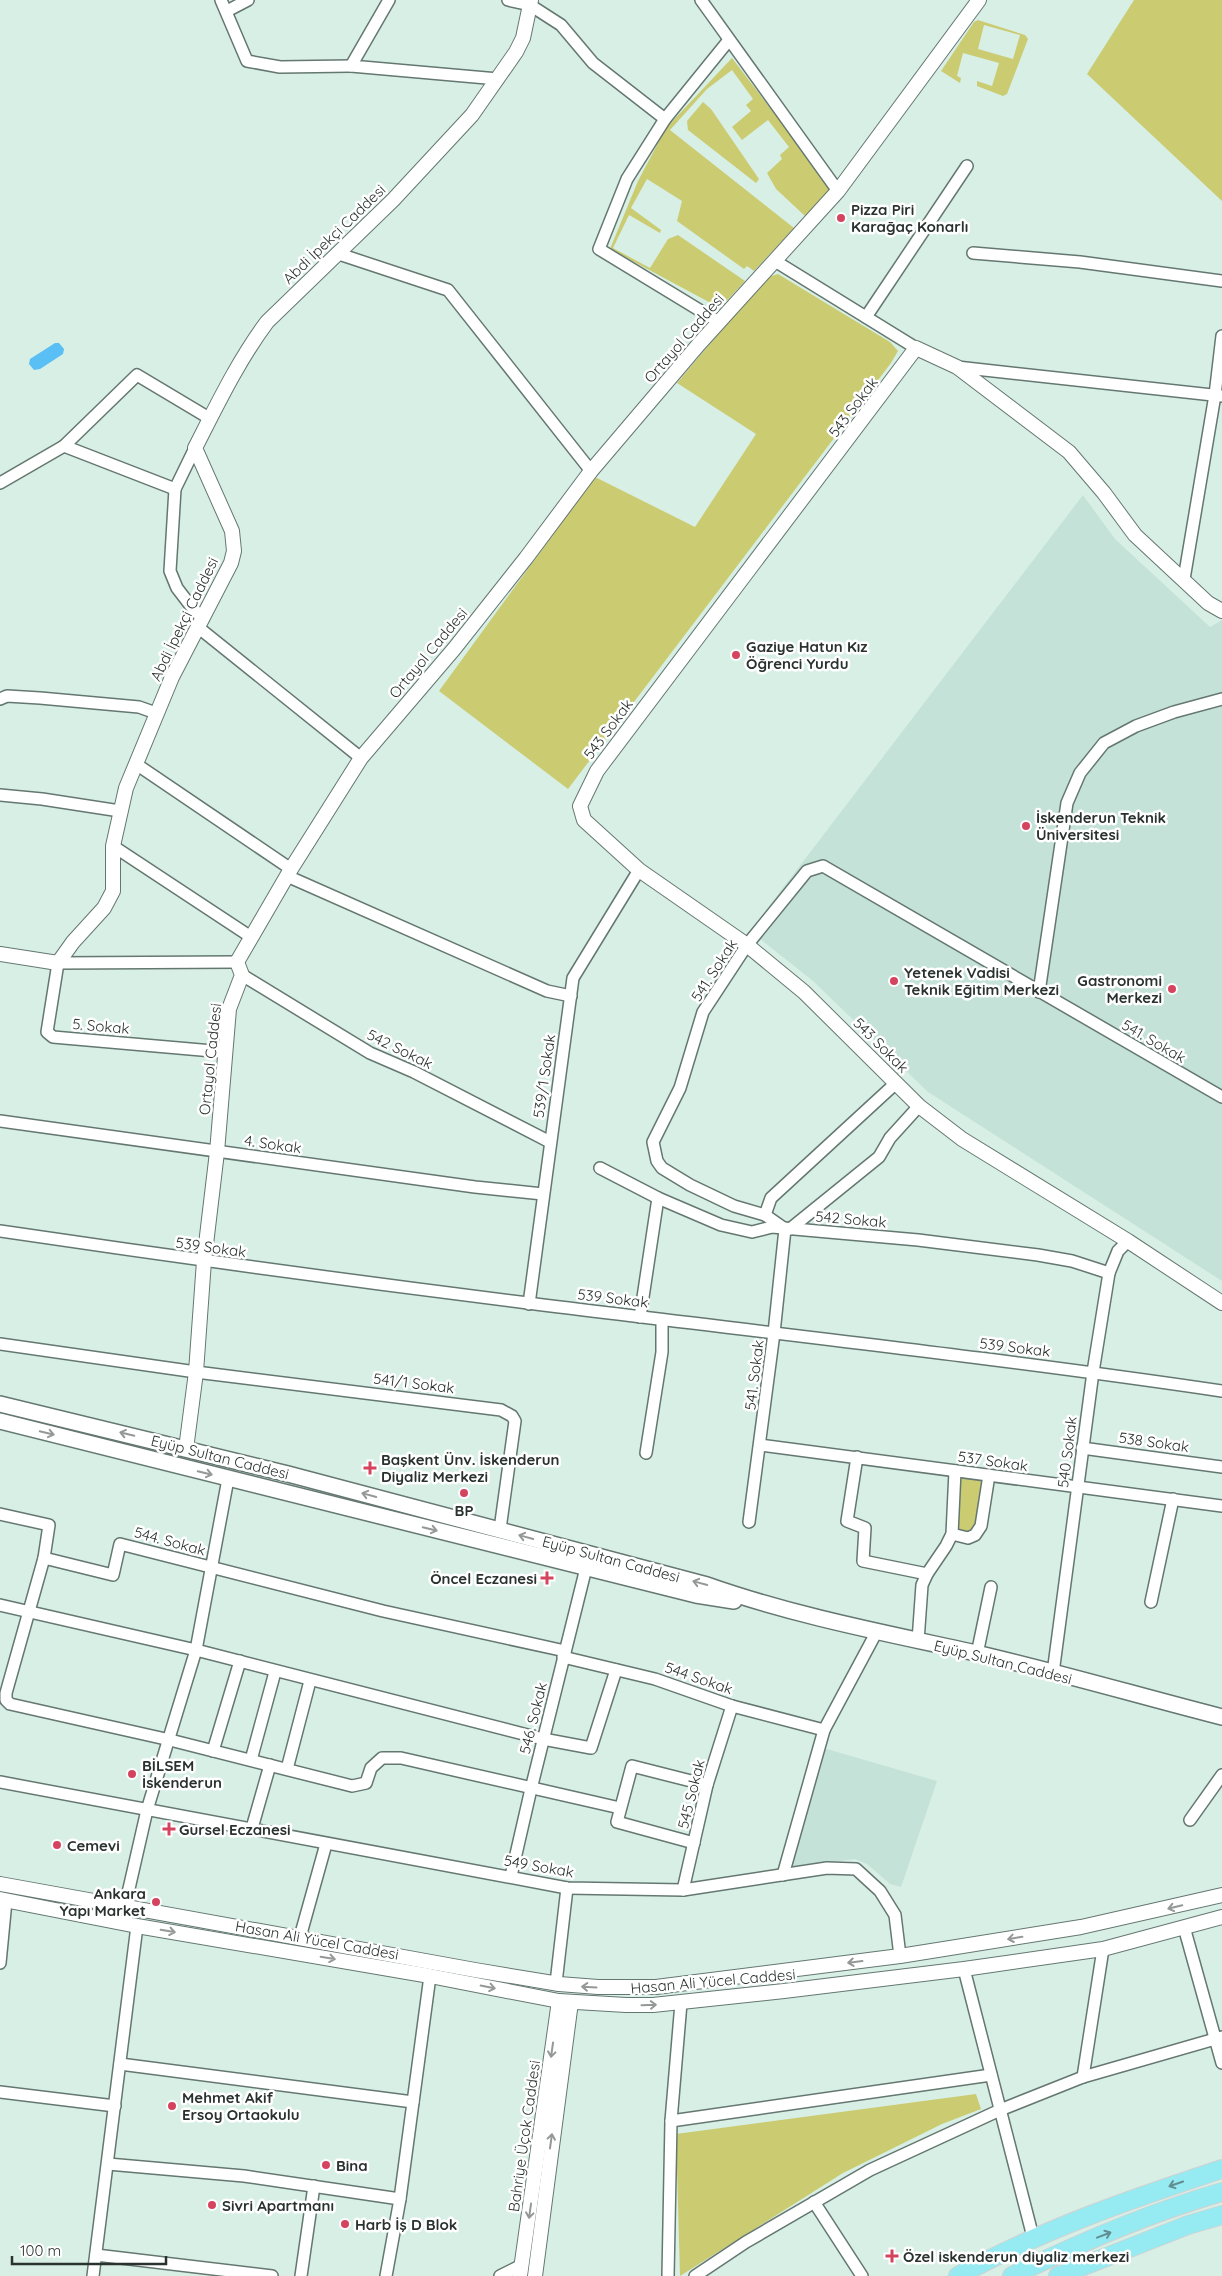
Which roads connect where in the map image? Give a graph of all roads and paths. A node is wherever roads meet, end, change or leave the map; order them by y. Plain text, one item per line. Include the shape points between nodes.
1 (221, 0) edge
2 (248, 0) edge
3 (389, 0) edge
4 (508, 0) edge
5 (701, 0) edge
6 (979, 0) edge
7 (530, 2) edge
8 (227, 11) junction
9 (729, 40) junction
10 (350, 66) junction
11 (498, 79) junction
12 (664, 118) junction
13 (967, 166) dead end
14 (838, 191) junction
15 (973, 253) dead end
16 (339, 254) junction
17 (775, 261) junction
18 (1222, 281) edge
19 (866, 317) junction
20 (718, 322) junction
21 (1222, 336) edge
22 (916, 348) junction
23 (957, 366) junction
24 (1219, 396) edge
25 (209, 418) junction
26 (64, 446) junction
27 (195, 448) junction
28 (590, 471) junction
29 (0, 483) edge
30 (175, 489) junction
31 (1184, 579) junction
32 (1222, 611) edge
33 (201, 623) junction
34 (0, 699) edge
35 (1222, 699) edge
36 (156, 713) junction
37 (361, 758) junction
38 (136, 764) junction
39 (0, 795) edge
40 (120, 811) junction
41 (113, 846) junction
42 (639, 870) junction
43 (289, 873) junction
44 (251, 937) junction
45 (748, 945) junction
46 (0, 954) edge
47 (237, 962) junction
48 (58, 963) junction
49 (242, 975) junction
50 (1040, 992) junction
51 (571, 996) junction
52 (224, 1052) junction
53 (896, 1083) junction
54 (1222, 1097) edge
55 (919, 1106) junction
56 (0, 1121) edge
57 (550, 1142) junction
58 (217, 1152) junction
59 (600, 1168) dead end
60 (543, 1194) junction
61 (658, 1198) junction
62 (765, 1215) junction
63 (787, 1229) junction
64 (0, 1231) edge
65 (1128, 1241) junction
66 (204, 1261) junction
67 (1109, 1274) junction
68 (1222, 1303) edge
69 (529, 1304) junction
70 (640, 1316) junction
71 (662, 1320) junction
72 (774, 1333) junction
73 (0, 1344) edge
74 (196, 1372) junction
75 (1092, 1372) junction
76 (1222, 1391) edge
77 (0, 1404) edge
78 (0, 1422) edge
79 (760, 1445) junction
80 (186, 1448) junction
81 (1082, 1448) junction
82 (646, 1453) dead end
83 (856, 1457) junction
84 (1222, 1466) edge
85 (955, 1471) junction
86 (989, 1475) junction
87 (228, 1479) junction
88 (1078, 1487) junction
89 (1173, 1500) junction
90 (1222, 1506) edge
91 (0, 1514) edge
92 (749, 1522) dead end
93 (500, 1530) junction
94 (952, 1534) junction
95 (44, 1558) junction
96 (213, 1568) junction
97 (586, 1568) junction
98 (926, 1574) junction
99 (991, 1587) dead end
100 (746, 1599) junction
101 (1151, 1602) dead end
102 (0, 1605) edge
103 (30, 1612) junction
104 (876, 1633) junction
105 (918, 1641) junction
106 (196, 1650) junction
107 (564, 1654) junction
108 (977, 1654) junction
109 (240, 1661) junction
110 (616, 1670) junction
111 (275, 1672) junction
112 (1053, 1673) junction
113 (310, 1681) junction
114 (732, 1706) junction
115 (1222, 1717) edge
116 (824, 1730) junction
117 (544, 1739) junction
118 (170, 1740) junction
119 (213, 1751) junction
120 (251, 1760) junction
121 (270, 1765) junction
122 (287, 1770) junction
123 (1222, 1774) edge
124 (0, 1782) edge
125 (708, 1785) junction
126 (531, 1789) junction
127 (620, 1808) junction
128 (147, 1810) junction
129 (1190, 1820) dead end
130 (252, 1828) junction
131 (694, 1843) junction
132 (326, 1844) junction
133 (783, 1875) junction
134 (512, 1876) junction
135 (0, 1884) edge
136 (568, 1888) junction
137 (684, 1890) junction
138 (1222, 1895) edge
139 (3, 1900) edge
140 (125, 1906) junction
141 (1222, 1917) edge
142 (137, 1926) junction
143 (1184, 1927) junction
144 (300, 1937) junction
145 (1102, 1949) junction
146 (900, 1956) junction
147 (0, 1963) edge
148 (964, 1969) junction
149 (430, 1976) junction
150 (556, 1983) junction
151 (565, 2002) junction
152 (680, 2003) junction
153 (1219, 2038) edge
154 (1222, 2063) edge
155 (120, 2064) junction
156 (991, 2075) junction
157 (1083, 2077) junction
158 (0, 2092) edge
159 (413, 2102) junction
160 (115, 2106) junction
161 (1000, 2110) junction
162 (671, 2121) junction
163 (108, 2164) junction
164 (1222, 2169) edge
165 (314, 2186) junction
166 (1222, 2192) edge
167 (400, 2199) junction
168 (814, 2202) junction
169 (1222, 2215) edge
170 (1033, 2237) junction
171 (96, 2255) junction
172 (521, 2270) edge
173 (93, 2276) edge
174 (272, 2276) edge
175 (301, 2276) edge
176 (386, 2276) edge
177 (500, 2276) edge
178 (535, 2276) edge
179 (668, 2276) edge
180 (695, 2276) edge
181 (862, 2276) edge
182 (958, 2276) edge
183 (1012, 2276) edge
184 (1058, 2276) edge

1 - 8 street
2 - 8 street
3 - 10 street
4 - 7 street
5 - 9 street
6 - 14 street, Ortayol Caddesi
7 - 11 street, Abdi İpekçi Caddesi via 523,38
7 - 12 street via 561,25 593,63
8 - 10 street via 247,60 280,67
9 - 12 street
9 - 14 street
10 - 11 street
11 - 16 street, Abdi İpekçi Caddesi via 448,143
12 - 20 street via 627,179 599,248
13 - 19 street
14 - 17 street, Ortayol Caddesi
15 - 18 street via 1080,262
16 - 25 street, Abdi İpekçi Caddesi via 267,322
16 - 28 street via 448,290
17 - 19 street
17 - 20 street, Ortayol Caddesi
19 - 22 street
20 - 28 street, Ortayol Caddesi
21 - 24 street
22 - 23 street
22 - 42 street, 543 Sokak via 597,771 584,794 580,806 584,820
23 - 24 street
23 - 31 street via 1068,452 1135,535
24 - 31 street
25 - 26 street via 137,375
25 - 27 street, Abdi İpekçi Caddesi
26 - 29 street
26 - 30 street
27 - 30 street
27 - 33 street, Abdi İpekçi Caddesi via 230,524 234,540 231,563
28 - 37 street, Ortayol Caddesi via 466,634
30 - 33 street via 170,571 177,588
31 - 32 street via 1208,603
33 - 36 street, Abdi İpekçi Caddesi
33 - 37 street
34 - 36 street via 7,696 40,698 139,707
35 - 50 street via 1136,726 1104,743 1080,773 1066,803
36 - 38 street, Abdi İpekçi Caddesi
37 - 43 street, Ortayol Caddesi
38 - 40 street, Abdi İpekçi Caddesi
38 - 43 street
39 - 40 street
40 - 41 street, Abdi İpekçi Caddesi
41 - 44 street
41 - 48 street, Abdi İpekçi Caddesi via 113,891 110,899
42 - 45 street, 543 Sokak
42 - 51 street, 539/1 Sokak via 573,978
43 - 44 street, Ortayol Caddesi
43 - 51 street via 548,991
44 - 47 street, Ortayol Caddesi
45 - 50 street, 541. Sokak via 807,871 823,866
45 - 53 street, 543 Sokak via 804,992
45 - 62 street, 541. Sokak via 703,1012 680,1088 653,1142 662,1168 734,1206
46 - 48 street
47 - 48 street
47 - 49 street
48 - 52 street, 5. Sokak via 47,1021 47,1032 53,1037
49 - 52 street, Ortayol Caddesi via 229,1009
49 - 57 street, 542 Sokak via 370,1053
50 - 54 street, 541. Sokak
51 - 57 street, 539/1 Sokak
52 - 58 street, Ortayol Caddesi
53 - 55 street, 543 Sokak
53 - 62 street via 770,1198
55 - 63 street via 890,1138 879,1157
55 - 65 street, 543 Sokak via 962,1139
56 - 58 street, 4. Sokak
57 - 60 street, 539/1 Sokak
58 - 60 street, 4. Sokak
58 - 66 street, Ortayol Caddesi
59 - 61 street, 542 Sokak
60 - 69 street, 539/1 Sokak
61 - 63 street, 542 Sokak via 721,1225 752,1232 772,1227
61 - 70 street
62 - 63 street, 541. Sokak
63 - 67 street, 542 Sokak via 918,1240 1038,1255 1072,1261
63 - 72 street, 541. Sokak
64 - 66 street, 539 Sokak
65 - 67 street, 540 Sokak via 1118,1251
65 - 68 street, 543 Sokak
66 - 69 street, 539 Sokak
66 - 74 street, Ortayol Caddesi
67 - 75 street, 540 Sokak
69 - 70 street, 539 Sokak
70 - 71 street, 539 Sokak
71 - 72 street, 539 Sokak
71 - 82 street via 662,1352
72 - 75 street, 539 Sokak
72 - 79 street, 541. Sokak
73 - 74 street
74 - 80 street, Ortayol Caddesi
74 - 93 street, 541/1 Sokak via 506,1412 516,1421
75 - 76 street, 539 Sokak
75 - 81 street, 540 Sokak
80 -> 77 main road, Eyüp Sultan Caddesi
78 -> 87 main road
79 - 83 street, 537 Sokak
79 - 92 street, 541. Sokak
93 -> 80 main road, Eyüp Sultan Caddesi
81 - 84 street, 538 Sokak
81 - 88 street, 540 Sokak
83 - 85 street, 537 Sokak
83 - 98 street via 847,1521 865,1528 863,1561
85 - 86 street, 537 Sokak
85 - 94 street
86 - 88 street, 537 Sokak
86 - 94 street via 981,1526 975,1536 968,1538
87 - 96 street
87 -> 97 main road
88 - 89 street, 537 Sokak
88 - 112 street, 540 Sokak
89 - 90 street, 537 Sokak
89 - 101 street
91 - 95 street via 49,1526
100 -> 93 main road, Eyüp Sultan Caddesi via 707,1585
94 - 98 street
95 - 96 street, 544. Sokak via 113,1575 120,1544
95 - 103 street
96 - 106 street
96 - 107 street, 544. Sokak
97 - 100 main road via 720,1600
97 - 107 street, 546. Sokak
98 - 105 street via 922,1585
99 - 108 street
100 - 104 main road, Eyüp Sultan Caddesi
102 - 103 street
103 - 106 street
103 - 118 street via 6,1694 10,1704
104 - 105 main road, Eyüp Sultan Caddesi
104 - 116 street
105 - 108 main road, Eyüp Sultan Caddesi
106 - 109 street
106 - 118 street
107 - 110 street, 544 Sokak
107 - 117 street, 546. Sokak
108 - 112 main road, Eyüp Sultan Caddesi
109 - 111 street
109 - 119 street
110 - 114 street, 544 Sokak via 655,1679
110 - 117 street via 591,1748
111 - 113 street
111 - 120 street
112 - 115 main road, Eyüp Sultan Caddesi
113 - 117 street
113 - 122 street
114 - 116 street, 544 Sokak
114 - 125 street, 545 Sokak
116 - 133 street
117 - 126 street, 546. Sokak
118 - 119 street
118 - 128 street
119 - 120 street
120 - 121 street
121 - 122 street
121 - 130 street
122 - 126 street via 352,1786 366,1783 372,1768 382,1758 401,1758
123 - 129 street
124 - 128 street, 549 Sokak
125 - 127 street via 632,1766
125 - 131 street, 545 Sokak
126 - 127 street
126 - 134 street, 546. Sokak
127 - 131 street via 617,1822
128 - 130 street, 549 Sokak
128 - 140 street
130 - 132 street, 549 Sokak
131 - 137 street, 545 Sokak
132 - 134 street, 549 Sokak
132 - 144 street
133 - 137 street, 549 Sokak
133 - 146 street, 549 Sokak via 827,1868 856,1869 880,1891 895,1915
134 - 136 street, 549 Sokak
135 - 140 street
136 - 137 street, 549 Sokak
136 - 150 street
138 -> 146 street via 1081,1927
139 - 142 street, Hasan Ali Yücel Caddesi
139 - 147 street
140 - 144 street
141 - 143 street, Hasan Ali Yücel Caddesi
142 -> 149 street, Hasan Ali Yücel Caddesi
142 - 155 street
143 - 145 street, Hasan Ali Yücel Caddesi
143 - 153 street
144 - 150 street
145 - 148 street, Hasan Ali Yücel Caddesi
145 - 157 street
146 -> 150 street via 656,1987
148 - 152 street, Hasan Ali Yücel Caddesi
148 - 156 street
149 -> 151 street, Hasan Ali Yücel Caddesi
149 - 159 street
151 -> 152 street, Hasan Ali Yücel Caddesi
151 -> 172 street, Bahriye Üçok Caddesi
178 -> 151 street, Bahriye Üçok Caddesi
152 - 162 street
153 - 154 street
153 - 157 street
155 - 159 street
155 - 160 street
156 - 161 street
156 - 162 street
157 - 161 street
158 - 160 street
159 - 167 street
160 - 163 street
161 - 168 street via 870,2170
161 - 170 street
162 - 179 street
163 - 165 street via 244,2176
163 - 171 street
164 -> 170 highway
165 - 167 street
165 - 175 street
183 -> 166 highway via 1067,2249
167 - 176 street
168 - 180 street
168 - 181 street
169 - 184 highway
170 - 182 highway
171 - 173 street
171 - 174 street
172 - 177 street

